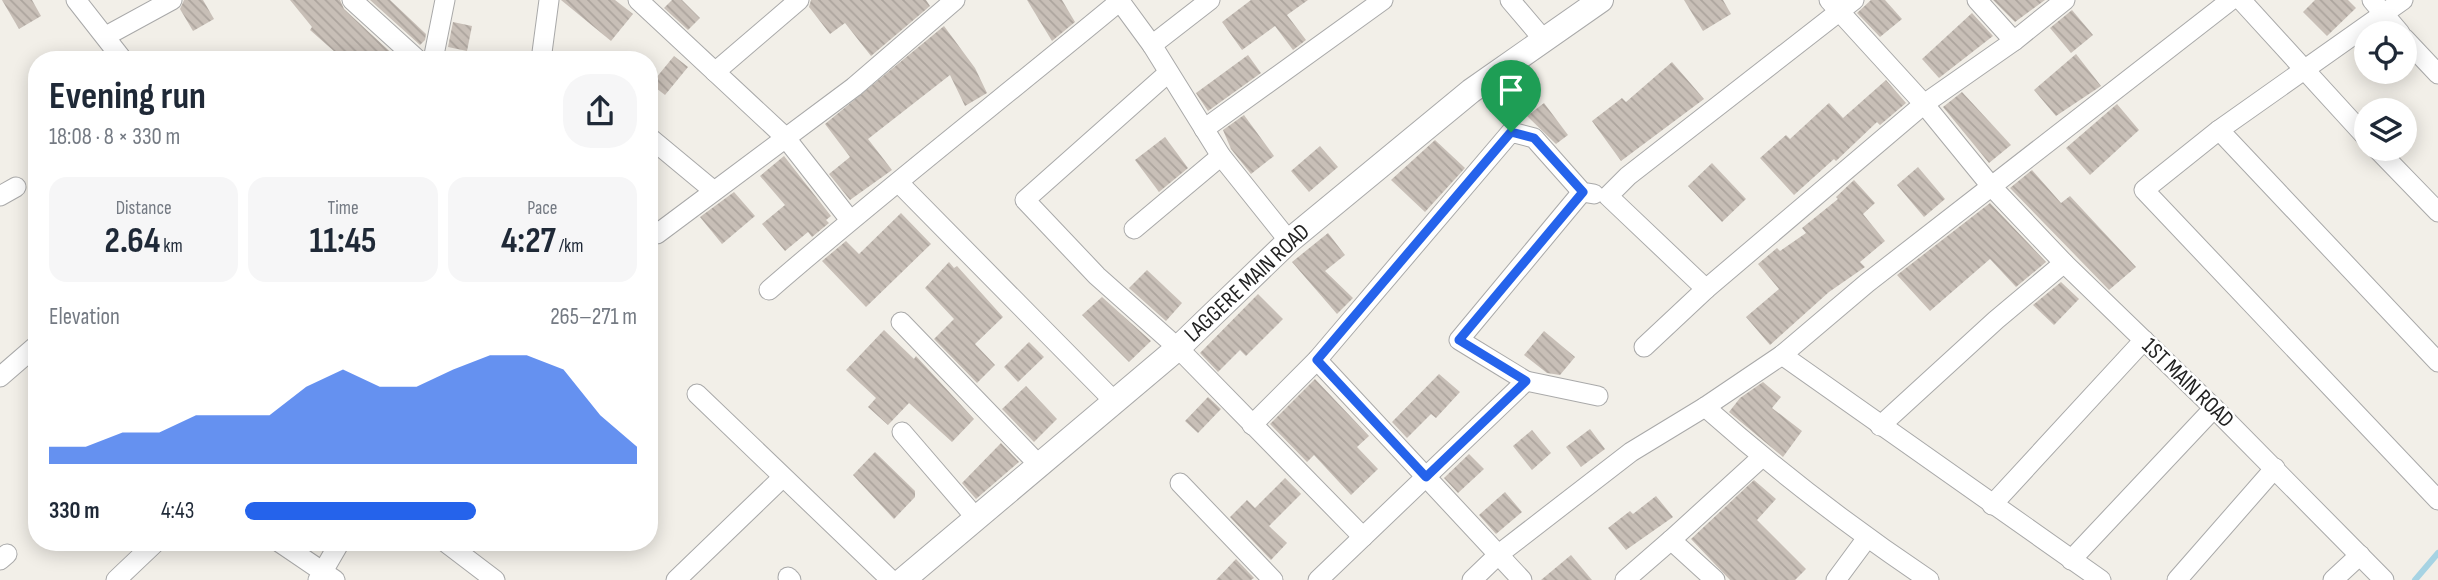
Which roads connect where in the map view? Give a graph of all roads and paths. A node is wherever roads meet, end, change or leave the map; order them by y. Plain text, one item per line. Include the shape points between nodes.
1 (76, 0) edge
2 (172, 0) edge
3 (352, 0) edge
4 (445, 0) edge
5 (549, 0) edge
6 (799, 0) edge
7 (955, 0) edge
8 (1210, 0) edge
9 (1383, 0) edge
10 (1510, 0) edge
11 (1601, 0) edge
12 (1977, 0) edge
13 (2065, 0) edge
14 (2231, 0) edge
15 (2241, 0) edge
16 (2372, 0) edge
17 (2403, 0) edge
18 (1120, 1) edge
19 (643, 2) edge
20 (1841, 4) edge
21 (2385, 16) junction
22 (2389, 21) edge
23 (106, 36) junction
24 (1544, 40) junction
25 (2014, 41) junction
26 (1152, 45) junction
27 (116, 51) edge
28 (408, 51) edge
29 (435, 51) edge
30 (542, 51) edge
31 (2417, 52) edge
32 (2303, 69) junction
33 (715, 72) junction
34 (1168, 73) junction
35 (2438, 74) edge
36 (1924, 104) junction
37 (2354, 124) edge
38 (1204, 129) junction
39 (2219, 130) junction
40 (785, 137) junction
41 (658, 144) edge
42 (1221, 156) junction
43 (2389, 161) edge
44 (899, 183) junction
45 (1991, 186) junction
46 (714, 191) junction
47 (1583, 192) junction
48 (1608, 196) junction
49 (2438, 212) edge
50 (850, 219) junction
51 (1134, 229) dead end
52 (658, 233) edge
53 (1289, 241) junction
54 (2064, 264) junction
55 (1706, 289) junction
56 (769, 290) dead end
57 (901, 322) dead end
58 (2144, 340) junction
59 (1644, 346) dead end
60 (1178, 348) junction
61 (28, 353) edge
62 (1782, 355) junction
63 (1317, 360) junction
64 (2438, 362) edge
65 (0, 377) edge
66 (1526, 381) junction
67 (697, 394) dead end
68 (1598, 396) dead end
69 (1114, 401) junction
70 (1705, 407) junction
71 (2214, 408) junction
72 (1252, 425) junction
73 (1880, 426) junction
74 (902, 432) dead end
75 (1762, 457) junction
76 (1040, 466) junction
77 (2275, 468) junction
78 (1426, 477) junction
79 (782, 478) junction
80 (1180, 483) dead end
81 (2438, 500) edge
82 (1992, 505) junction
83 (977, 519) junction
84 (1363, 537) junction
85 (1867, 538) junction
86 (1671, 540) junction
87 (147, 551) edge
88 (291, 551) edge
89 (336, 551) edge
90 (457, 551) edge
91 (1499, 554) junction
92 (2360, 555) junction
93 (2071, 559) junction
94 (326, 577) edge
95 (116, 580) edge
96 (495, 580) edge
97 (676, 580) edge
98 (891, 580) edge
99 (903, 580) edge
100 (1273, 580) edge
101 (1318, 580) edge
102 (1472, 580) edge
103 (1522, 580) edge
104 (1625, 580) edge
105 (1715, 580) edge
106 (1836, 580) edge
107 (1929, 580) edge
108 (2101, 580) edge
109 (2177, 580) edge
110 (2333, 580) edge
111 (2384, 580) edge

1 - 23 street
2 - 23 street
3 - 28 street
4 - 29 street
5 - 30 street
6 - 33 street
7 - 40 street via 854,87
8 - 26 street
9 - 38 street
10 - 24 street
11 - 24 street, LAGGERE MAIN ROAD
12 - 25 street
13 - 25 street
14 - 45 street
15 - 32 street
16 - 21 street
17 - 21 street
18 - 26 street
18 - 44 street
19 - 33 street
20 - 36 street, 1ST MAIN ROAD
20 - 48 street
21 - 22 street
21 - 32 street
23 - 27 street
24 - 53 street, LAGGERE MAIN ROAD via 1471,91
25 - 36 street
26 - 34 street
31 - 35 street
32 - 37 street
32 - 39 street
33 - 40 street
34 - 38 street
34 - 60 street via 1025,200 1097,276
36 - 45 street, 1ST MAIN ROAD
36 - 55 street
38 - 42 street
39 - 64 street
39 - 81 street via 2144,190
40 - 46 street
40 - 50 street
41 - 46 street
42 - 51 street
42 - 53 street
43 - 49 street
44 - 50 street
44 - 69 street
45 - 54 street, 1ST MAIN ROAD
45 - 62 street
46 - 52 street
47 - 48 street
47 - 63 street via 1534,138 1511,132
47 - 66 street via 1459,340
48 - 55 street
50 - 56 street
53 - 60 street, LAGGERE MAIN ROAD
54 - 58 street, 1ST MAIN ROAD
54 - 73 street
55 - 59 street
57 - 76 street
58 - 71 street, 1ST MAIN ROAD
58 - 82 street
60 - 69 street, LAGGERE MAIN ROAD
60 - 72 street
61 - 65 street
62 - 70 street
62 - 73 street
63 - 72 street
63 - 78 street
66 - 68 street
66 - 78 street
67 - 79 street
69 - 76 street, LAGGERE MAIN ROAD
70 - 75 street
70 - 91 street via 1631,452
71 - 77 street, 1ST MAIN ROAD
71 - 93 street
72 - 84 street
73 - 82 street
74 - 83 street
75 - 85 street
75 - 86 street
76 - 83 street, LAGGERE MAIN ROAD
77 - 92 street, 1ST MAIN ROAD
77 - 109 street
78 - 84 street
78 - 91 street
79 - 97 street
79 - 98 street
80 - 100 street
82 - 93 street
83 - 99 street, LAGGERE MAIN ROAD
84 - 101 street
85 - 106 street
85 - 107 street
86 - 104 street
86 - 105 street
87 - 95 street
88 - 94 street
89 - 94 street
90 - 96 street
91 - 102 street
91 - 103 street
92 - 110 street
92 - 111 street, 1ST MAIN ROAD
93 - 108 street

